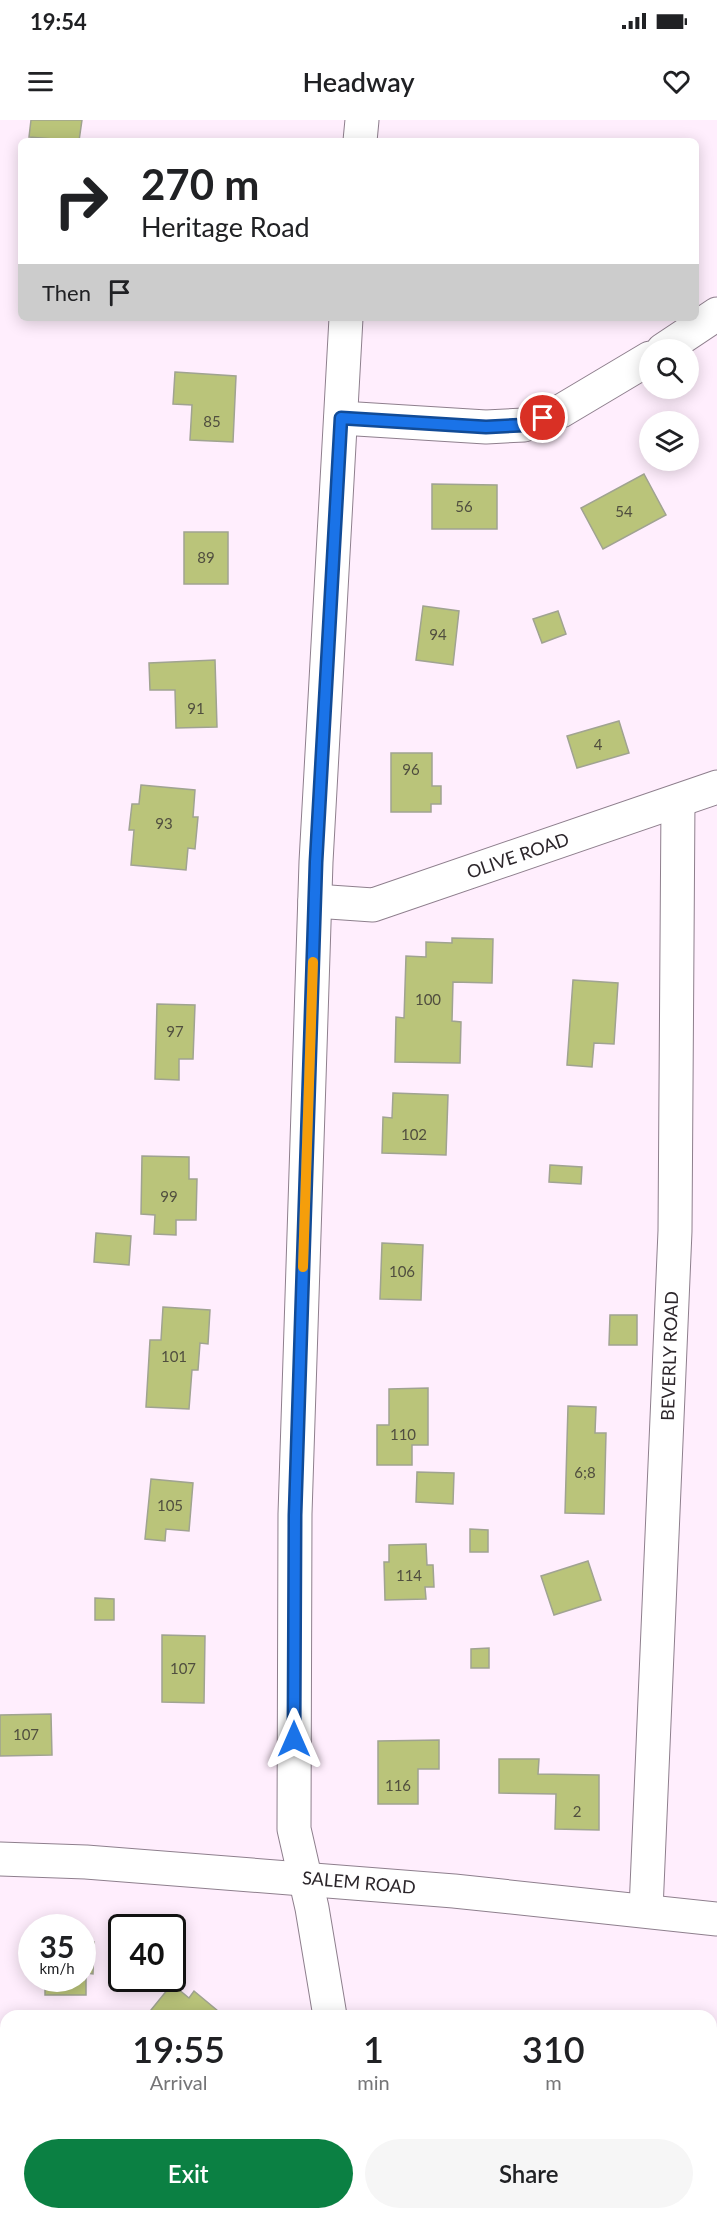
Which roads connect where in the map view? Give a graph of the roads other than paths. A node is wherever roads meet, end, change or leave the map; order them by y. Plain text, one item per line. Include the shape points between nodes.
1 (362, 120) edge
2 (360, 138) edge
3 (717, 314) edge
4 (346, 321) edge
5 (680, 339) edge
6 (639, 365) edge
7 (341, 418) junction
8 (717, 787) edge
9 (678, 801) junction
10 (315, 901) junction
11 (0, 1859) edge
12 (306, 1879) junction
13 (646, 1910) junction
14 (717, 1919) edge
15 (329, 2010) edge

1 - 2 street
3 - 5 street
4 - 7 street
6 - 7 street via 561,411 524,425 486,427
7 - 10 street
8 - 9 street, OLIVE ROAD
9 - 10 street, OLIVE ROAD via 373,905
9 - 13 street, BEVERLY ROAD via 675,1231
10 - 12 street via 295,1515 294,1829
11 - 12 street, SALEM ROAD
12 - 13 street, SALEM ROAD
12 - 15 street
13 - 14 street, SALEM ROAD

